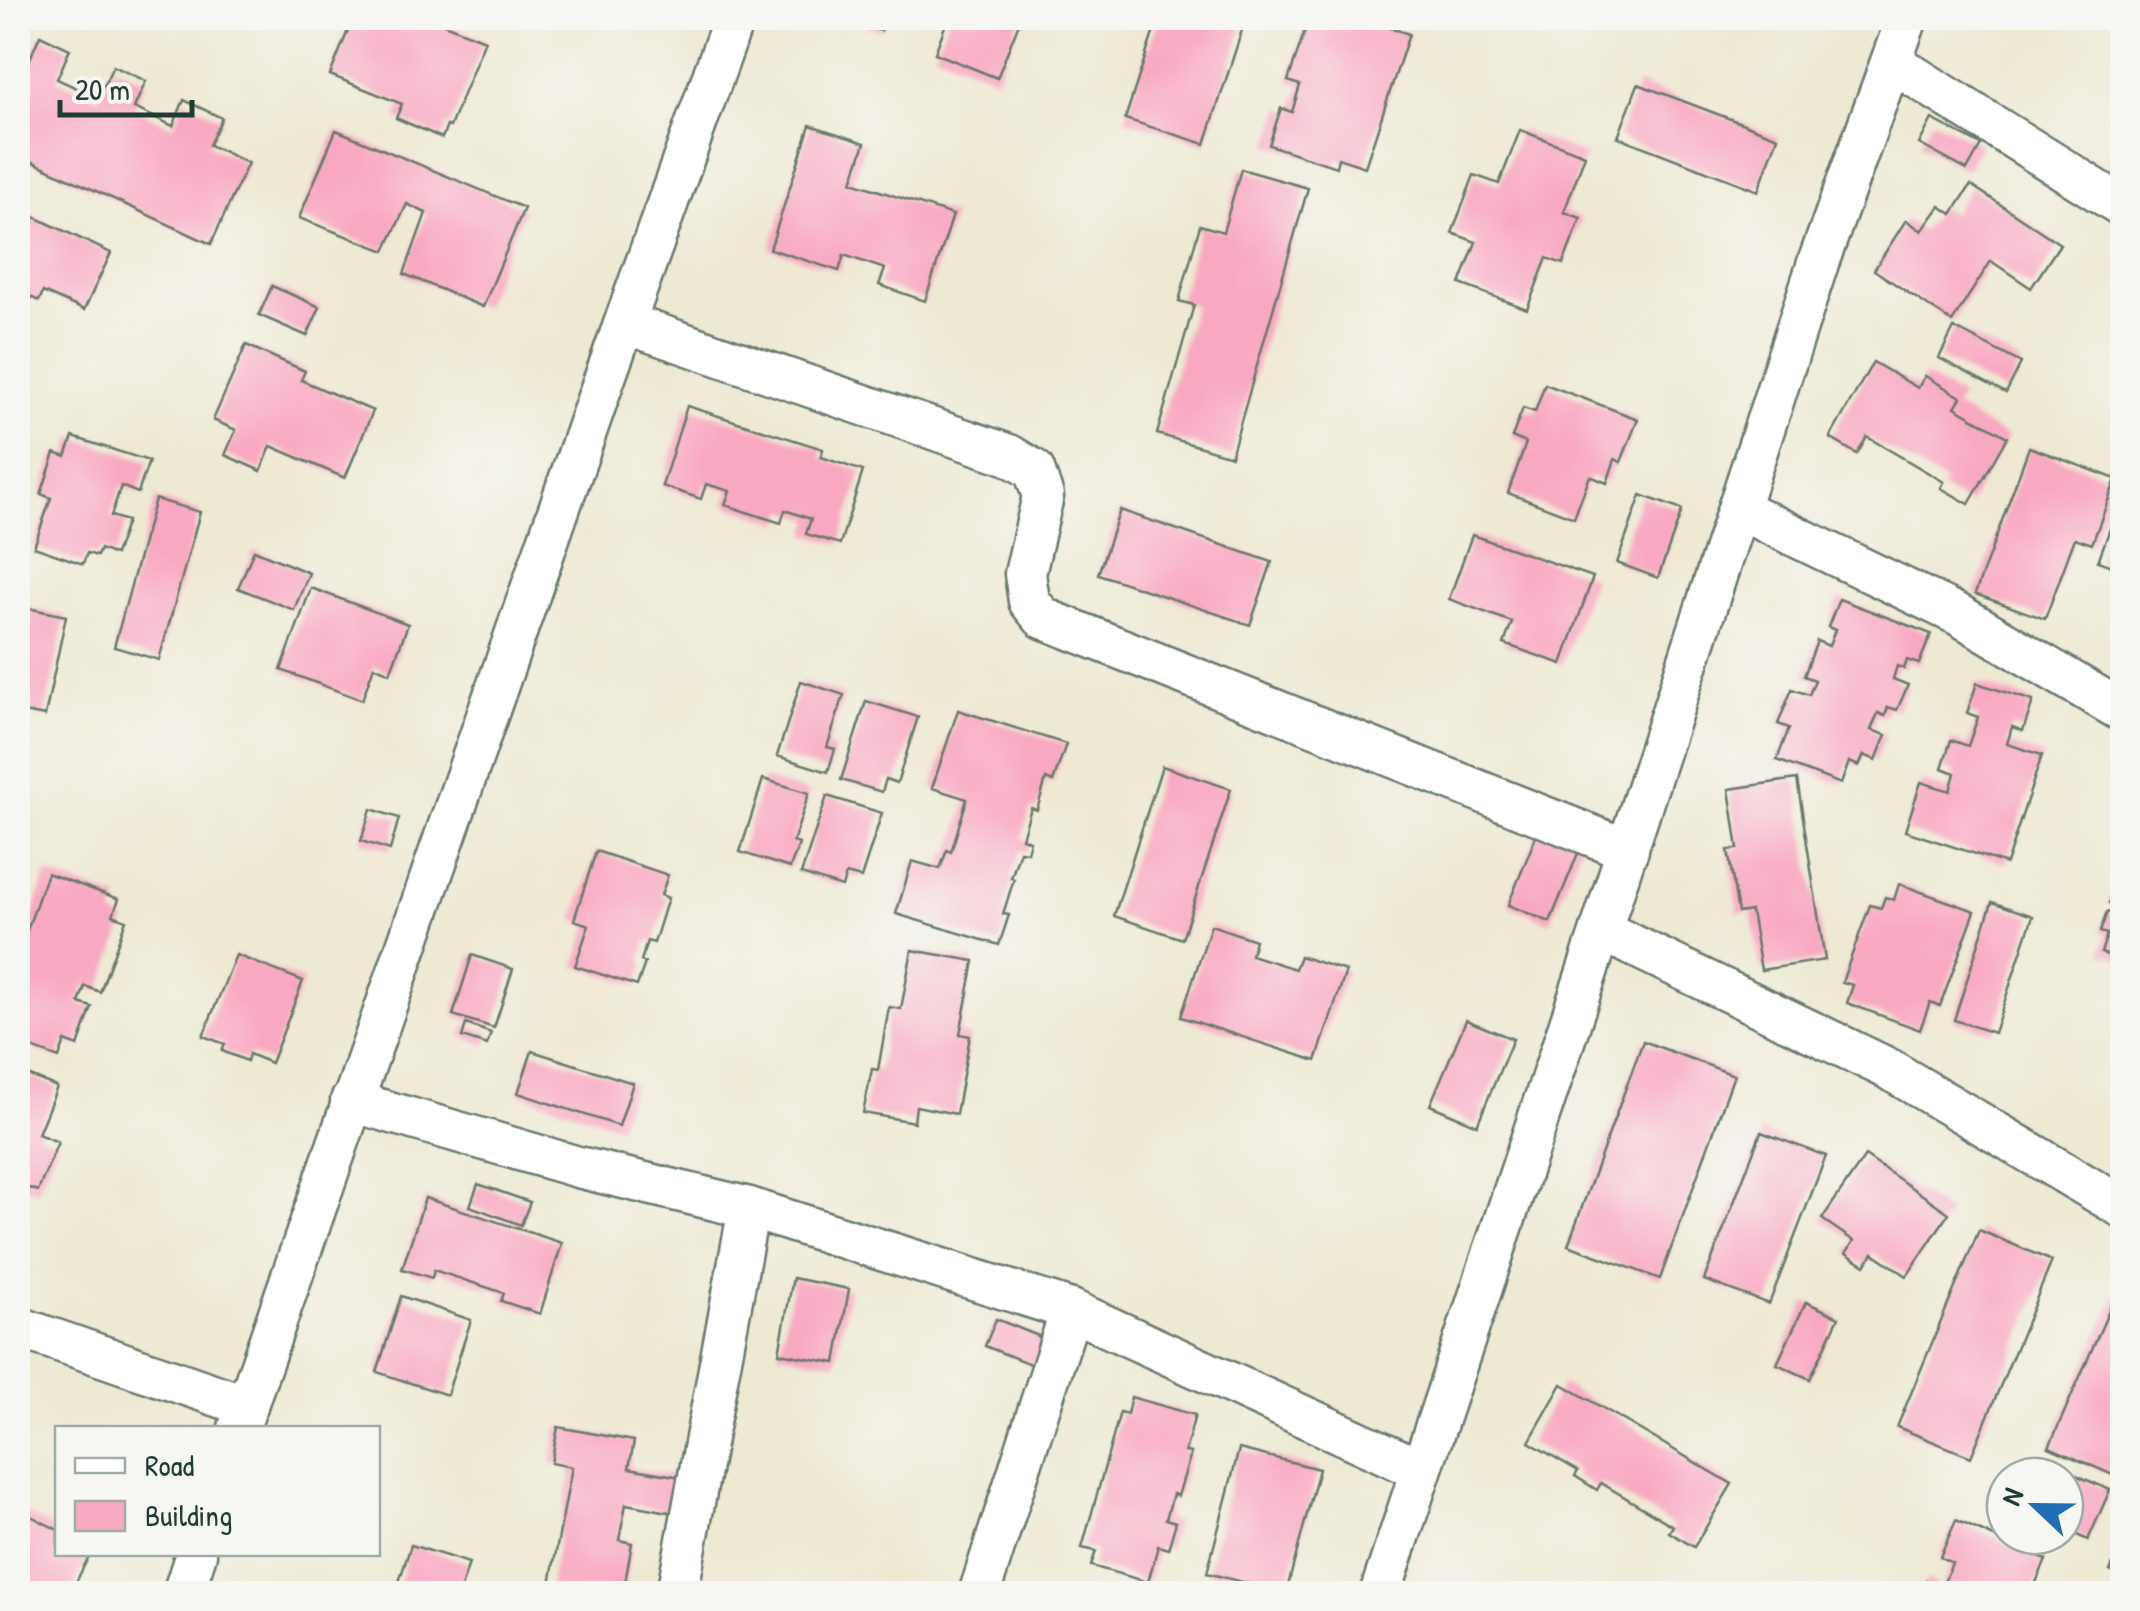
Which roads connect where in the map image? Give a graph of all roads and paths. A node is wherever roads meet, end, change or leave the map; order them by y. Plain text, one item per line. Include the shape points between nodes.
1 (734, 18) edge
2 (1905, 18) edge
3 (1893, 63) junction
4 (2122, 206) edge
5 (625, 324) junction
6 (1738, 509) junction
7 (2122, 711) edge
8 (1628, 850) junction
9 (1602, 930) junction
10 (351, 1100) junction
11 (2122, 1207) edge
12 (750, 1208) junction
13 (1071, 1310) junction
14 (18, 1327) edge
15 (243, 1417) edge
16 (1421, 1470) junction
17 (195, 1556) edge
18 (183, 1594) edge
19 (677, 1594) edge
20 (979, 1594) edge
21 (1380, 1594) edge

1 - 5 street
2 - 3 street
3 - 4 street
3 - 6 street via 1818,263
5 - 8 street via 1009,455 1034,470 1043,496 1025,574 1029,600 1042,618
5 - 10 street
6 - 7 street via 1959,615
6 - 8 street
8 - 9 street
9 - 11 street via 1887,1068
9 - 16 street
10 - 12 street via 578,1167
10 - 15 street
12 - 13 street
12 - 19 street
13 - 16 street
13 - 20 street
14 - 15 street
16 - 21 street
17 - 18 street

